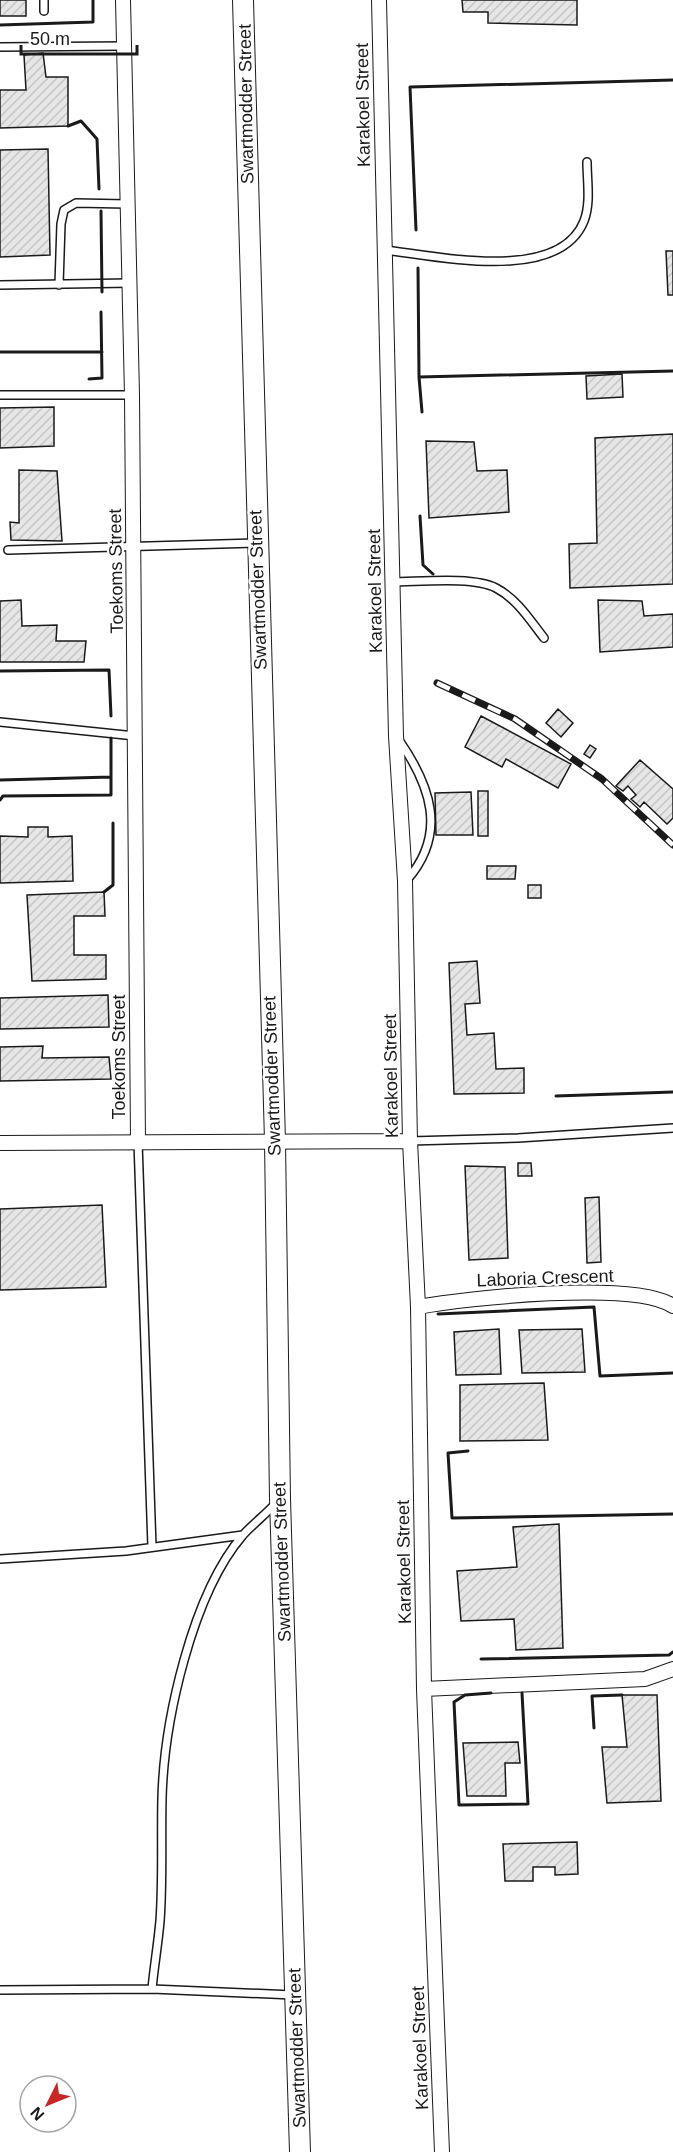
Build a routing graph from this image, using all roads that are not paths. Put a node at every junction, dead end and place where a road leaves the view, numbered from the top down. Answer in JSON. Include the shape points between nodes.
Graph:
{"nodes":[{"id":1,"x":44,"y":0,"type":"edge"},
{"id":2,"x":123,"y":0,"type":"edge"},
{"id":3,"x":243,"y":0,"type":"edge"},
{"id":4,"x":379,"y":0,"type":"edge"},
{"id":5,"x":44,"y":10,"type":"dead end"},
{"id":6,"x":125,"y":46,"type":"junction"},
{"id":7,"x":0,"y":47,"type":"edge"},
{"id":8,"x":587,"y":162,"type":"dead end"},
{"id":9,"x":127,"y":204,"type":"junction"},
{"id":10,"x":385,"y":250,"type":"junction"},
{"id":11,"x":131,"y":283,"type":"junction"},
{"id":12,"x":0,"y":285,"type":"edge"},
{"id":13,"x":59,"y":285,"type":"junction"},
{"id":14,"x":0,"y":395,"type":"edge"},
{"id":15,"x":132,"y":395,"type":"junction"},
{"id":16,"x":256,"y":543,"type":"junction"},
{"id":17,"x":133,"y":547,"type":"junction"},
{"id":18,"x":8,"y":550,"type":"dead end"},
{"id":19,"x":393,"y":582,"type":"junction"},
{"id":20,"x":544,"y":639,"type":"dead end"},
{"id":21,"x":0,"y":722,"type":"edge"},
{"id":22,"x":135,"y":736,"type":"junction"},
{"id":23,"x":396,"y":736,"type":"junction"},
{"id":24,"x":405,"y":881,"type":"junction"},
{"id":25,"x":673,"y":1128,"type":"edge"},
{"id":26,"x":275,"y":1141,"type":"junction"},
{"id":27,"x":410,"y":1141,"type":"junction"},
{"id":28,"x":138,"y":1142,"type":"junction"},
{"id":29,"x":0,"y":1143,"type":"edge"},
{"id":30,"x":673,"y":1306,"type":"edge"},
{"id":31,"x":418,"y":1307,"type":"junction"},
{"id":32,"x":280,"y":1499,"type":"junction"},
{"id":33,"x":243,"y":1535,"type":"junction"},
{"id":34,"x":152,"y":1547,"type":"junction"},
{"id":35,"x":0,"y":1559,"type":"edge"},
{"id":36,"x":673,"y":1669,"type":"edge"},
{"id":37,"x":424,"y":1689,"type":"junction"},
{"id":38,"x":152,"y":1989,"type":"junction"},
{"id":39,"x":0,"y":1990,"type":"edge"},
{"id":40,"x":296,"y":1996,"type":"junction"},
{"id":41,"x":300,"y":2152,"type":"edge"},
{"id":42,"x":442,"y":2152,"type":"edge"}],
"edges":[{"from":1,"to":5,"type":"lane"},
{"from":2,"to":6,"type":"street","name":"Toekoms Street"},
{"from":3,"to":16,"type":"main road","name":"Swartmodder Street"},
{"from":4,"to":10,"type":"street","name":"Karakoel Street"},
{"from":6,"to":7,"type":"lane"},
{"from":6,"to":9,"type":"street","name":"Toekoms Street"},
{"from":8,"to":10,"type":"lane","via":[[584,220],[570,242],[548,255],[517,261]]},
{"from":9,"to":11,"type":"street","name":"Toekoms Street"},
{"from":9,"to":13,"type":"lane","via":[[76,203],[64,210]]},
{"from":10,"to":19,"type":"street","name":"Karakoel Street"},
{"from":11,"to":13,"type":"lane"},
{"from":11,"to":15,"type":"street","name":"Toekoms Street"},
{"from":12,"to":13,"type":"lane"},
{"from":14,"to":15,"type":"lane"},
{"from":15,"to":17,"type":"street","name":"Toekoms Street"},
{"from":16,"to":17,"type":"lane"},
{"from":16,"to":26,"type":"main road","name":"Swartmodder Street"},
{"from":17,"to":18,"type":"lane"},
{"from":17,"to":22,"type":"street","name":"Toekoms Street"},
{"from":19,"to":20,"type":"lane","via":[[493,586],[514,602]]},
{"from":19,"to":23,"type":"street","name":"Karakoel Street"},
{"from":21,"to":22,"type":"lane"},
{"from":22,"to":28,"type":"street","name":"Toekoms Street"},
{"from":23,"to":24,"type":"street","name":"Karakoel Street"},
{"from":23,"to":24,"type":"lane","via":[[422,776],[430,812],[426,851]]},
{"from":24,"to":27,"type":"street","name":"Karakoel Street"},
{"from":25,"to":27,"type":"lane"},
{"from":26,"to":27,"type":"street"},
{"from":26,"to":28,"type":"street"},
{"from":26,"to":32,"type":"main road","name":"Swartmodder Street"},
{"from":27,"to":31,"type":"street","name":"Karakoel Street"},
{"from":28,"to":29,"type":"street"},
{"from":28,"to":34,"type":"lane"},
{"from":30,"to":31,"type":"street","name":"Laboria Crescent","via":[[657,1298],[612,1292],[459,1300]]},
{"from":31,"to":37,"type":"street","name":"Karakoel Street"},
{"from":32,"to":33,"type":"lane"},
{"from":32,"to":40,"type":"main road","name":"Swartmodder Street"},
{"from":33,"to":34,"type":"lane"},
{"from":33,"to":38,"type":"lane","via":[[201,1609],[178,1683],[162,1796],[160,1920]]},
{"from":34,"to":35,"type":"lane"},
{"from":36,"to":37,"type":"street","via":[[645,1679]]},
{"from":37,"to":42,"type":"street","name":"Karakoel Street"},
{"from":38,"to":39,"type":"lane"},
{"from":38,"to":40,"type":"lane"},
{"from":40,"to":41,"type":"main road","name":"Swartmodder Street"}]}
